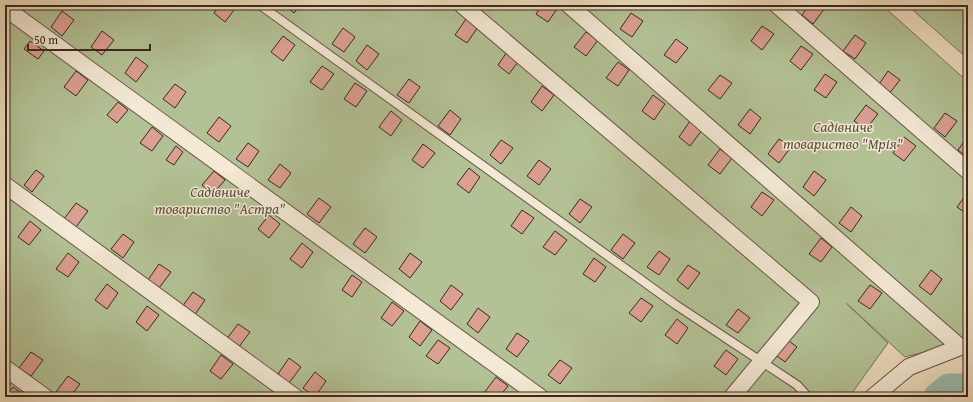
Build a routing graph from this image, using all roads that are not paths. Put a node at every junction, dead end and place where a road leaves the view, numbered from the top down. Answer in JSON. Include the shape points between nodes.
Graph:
{"nodes":[{"id":1,"x":260,"y":5,"type":"edge"},
{"id":2,"x":462,"y":5,"type":"edge"},
{"id":3,"x":569,"y":5,"type":"edge"},
{"id":4,"x":777,"y":5,"type":"edge"},
{"id":5,"x":7,"y":9,"type":"edge"},
{"id":6,"x":968,"y":171,"type":"edge"},
{"id":7,"x":5,"y":185,"type":"edge"},
{"id":8,"x":761,"y":361,"type":"junction"},
{"id":9,"x":5,"y":368,"type":"edge"},
{"id":10,"x":45,"y":397,"type":"edge"},
{"id":11,"x":295,"y":397,"type":"edge"},
{"id":12,"x":540,"y":397,"type":"edge"},
{"id":13,"x":732,"y":397,"type":"edge"},
{"id":14,"x":808,"y":397,"type":"edge"},
{"id":15,"x":873,"y":397,"type":"edge"}],
"edges":[{"from":1,"to":8,"type":"lane","via":[[676,305]]},
{"from":2,"to":8,"type":"street","via":[[810,302]]},
{"from":3,"to":15,"type":"street","via":[[960,347],[909,367]]},
{"from":4,"to":6,"type":"street"},
{"from":5,"to":12,"type":"street"},
{"from":7,"to":11,"type":"street"},
{"from":8,"to":13,"type":"street"},
{"from":8,"to":14,"type":"lane","via":[[797,385]]},
{"from":9,"to":10,"type":"street"}]}
